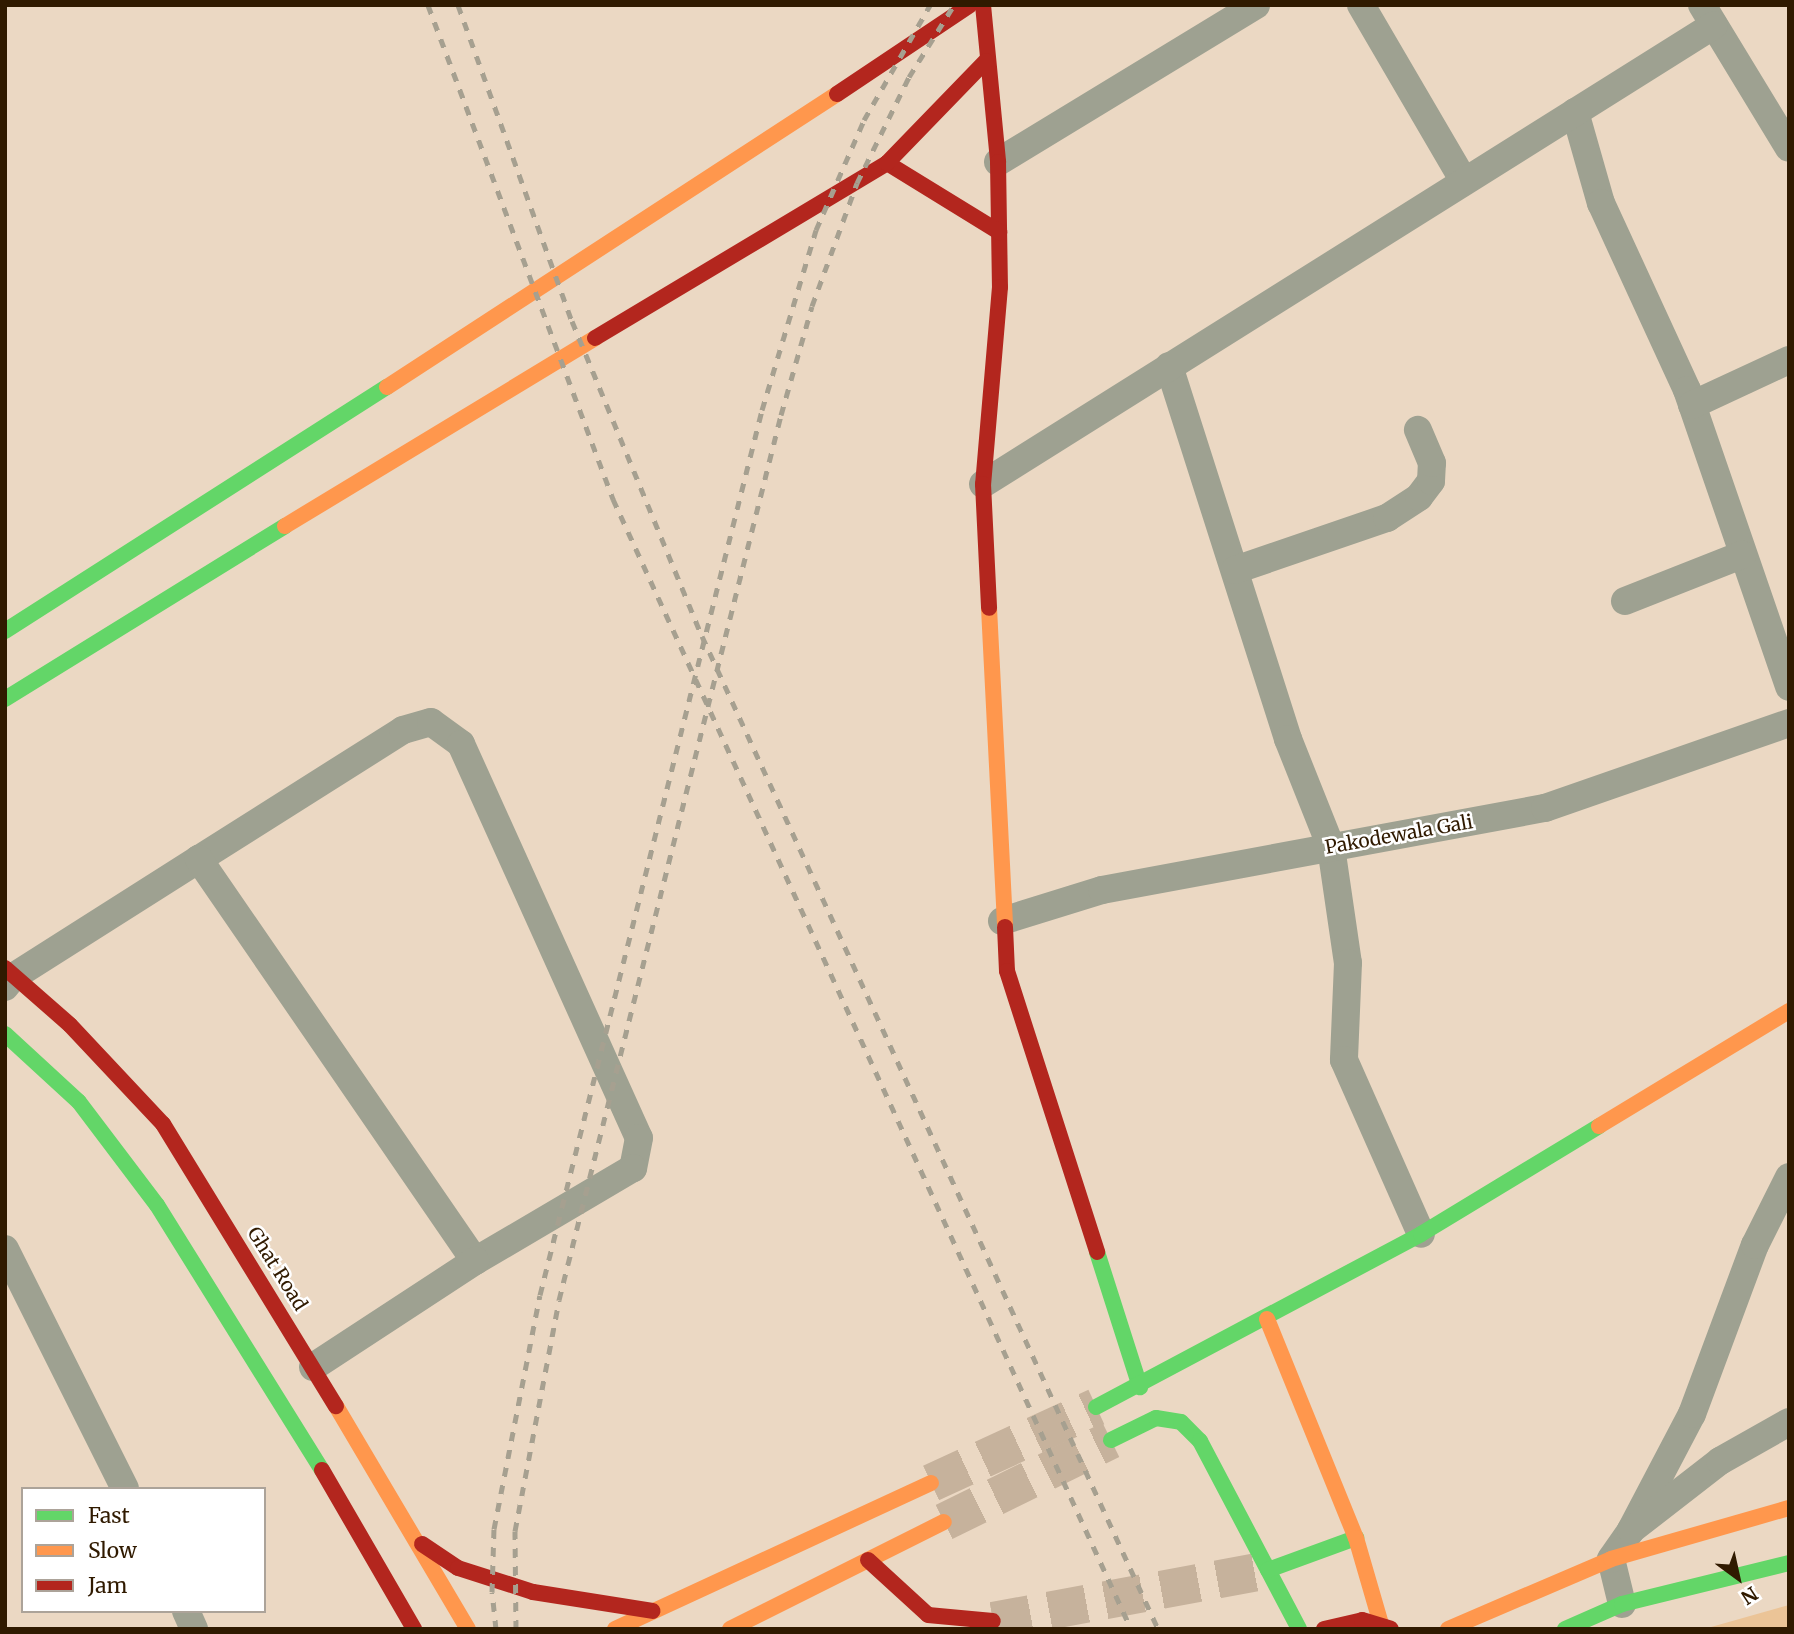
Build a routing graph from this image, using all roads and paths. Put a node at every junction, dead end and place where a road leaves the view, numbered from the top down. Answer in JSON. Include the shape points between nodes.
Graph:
{"nodes":[{"id":1,"x":970,"y":5,"type":"edge"},
{"id":2,"x":983,"y":5,"type":"edge"},
{"id":3,"x":1256,"y":5,"type":"edge"},
{"id":4,"x":1361,"y":5,"type":"edge"},
{"id":5,"x":1708,"y":15,"type":"edge"},
{"id":6,"x":986,"y":61,"type":"junction"},
{"id":7,"x":1575,"y":112,"type":"junction"},
{"id":8,"x":1789,"y":148,"type":"edge"},
{"id":9,"x":998,"y":162,"type":"junction"},
{"id":10,"x":887,"y":163,"type":"junction"},
{"id":11,"x":1464,"y":181,"type":"junction"},
{"id":12,"x":999,"y":232,"type":"junction"},
{"id":13,"x":1789,"y":360,"type":"edge"},
{"id":14,"x":1169,"y":366,"type":"junction"},
{"id":15,"x":1692,"y":405,"type":"junction"},
{"id":16,"x":1418,"y":430,"type":"dead end"},
{"id":17,"x":983,"y":484,"type":"junction"},
{"id":18,"x":1742,"y":555,"type":"junction"},
{"id":19,"x":1235,"y":570,"type":"junction"},
{"id":20,"x":1625,"y":601,"type":"dead end"},
{"id":21,"x":5,"y":631,"type":"edge"},
{"id":22,"x":1789,"y":687,"type":"edge"},
{"id":23,"x":5,"y":699,"type":"edge"},
{"id":24,"x":1789,"y":723,"type":"edge"},
{"id":25,"x":1331,"y":847,"type":"junction"},
{"id":26,"x":200,"y":859,"type":"junction"},
{"id":27,"x":1002,"y":921,"type":"junction"},
{"id":28,"x":8,"y":977,"type":"edge"},
{"id":29,"x":1789,"y":1011,"type":"edge"},
{"id":30,"x":5,"y":1034,"type":"edge"},
{"id":31,"x":1789,"y":1177,"type":"edge"},
{"id":32,"x":1421,"y":1234,"type":"junction"},
{"id":33,"x":5,"y":1249,"type":"edge"},
{"id":34,"x":475,"y":1261,"type":"junction"},
{"id":35,"x":1267,"y":1319,"type":"junction"},
{"id":36,"x":313,"y":1367,"type":"junction"},
{"id":37,"x":1140,"y":1387,"type":"junction"},
{"id":38,"x":1096,"y":1407,"type":"tunnel mouth"},
{"id":39,"x":1789,"y":1422,"type":"edge"},
{"id":40,"x":1111,"y":1440,"type":"tunnel mouth"},
{"id":41,"x":931,"y":1483,"type":"tunnel mouth"},
{"id":42,"x":124,"y":1487,"type":"edge"},
{"id":43,"x":1789,"y":1508,"type":"edge"},
{"id":44,"x":944,"y":1522,"type":"tunnel mouth"},
{"id":45,"x":1631,"y":1530,"type":"junction"},
{"id":46,"x":1356,"y":1538,"type":"junction"},
{"id":47,"x":420,"y":1543,"type":"junction"},
{"id":48,"x":1611,"y":1559,"type":"junction"},
{"id":49,"x":868,"y":1560,"type":"junction"},
{"id":50,"x":1789,"y":1563,"type":"edge"},
{"id":51,"x":1268,"y":1570,"type":"junction"},
{"id":52,"x":1622,"y":1604,"type":"junction"},
{"id":53,"x":653,"y":1611,"type":"junction"},
{"id":54,"x":187,"y":1613,"type":"edge"},
{"id":55,"x":992,"y":1621,"type":"tunnel mouth"},
{"id":56,"x":1386,"y":1626,"type":"edge"},
{"id":57,"x":194,"y":1629,"type":"edge"},
{"id":58,"x":414,"y":1629,"type":"edge"},
{"id":59,"x":468,"y":1629,"type":"edge"},
{"id":60,"x":615,"y":1629,"type":"edge"},
{"id":61,"x":730,"y":1629,"type":"edge"},
{"id":62,"x":1299,"y":1629,"type":"edge"},
{"id":63,"x":1324,"y":1629,"type":"edge"},
{"id":64,"x":1448,"y":1629,"type":"edge"},
{"id":65,"x":1565,"y":1629,"type":"edge"}],
"edges":[{"from":1,"to":21,"type":"main road","via":[[652,218]]},
{"from":2,"to":6,"type":"main road"},
{"from":3,"to":9,"type":"street"},
{"from":4,"to":11,"type":"street"},
{"from":5,"to":7,"type":"street"},
{"from":5,"to":8,"type":"street"},
{"from":6,"to":9,"type":"main road"},
{"from":6,"to":10,"type":"main road"},
{"from":7,"to":11,"type":"street"},
{"from":7,"to":15,"type":"street","via":[[1601,203]]},
{"from":9,"to":12,"type":"main road"},
{"from":10,"to":12,"type":"main road"},
{"from":10,"to":23,"type":"main road"},
{"from":11,"to":14,"type":"street"},
{"from":12,"to":17,"type":"main road","via":[[1000,287]]},
{"from":13,"to":15,"type":"street"},
{"from":14,"to":17,"type":"street"},
{"from":14,"to":19,"type":"street"},
{"from":15,"to":18,"type":"street"},
{"from":16,"to":19,"type":"street","via":[[1432,463],[1431,481],[1419,497],[1387,518]]},
{"from":17,"to":27,"type":"main road"},
{"from":18,"to":20,"type":"street"},
{"from":18,"to":22,"type":"street"},
{"from":19,"to":25,"type":"street","via":[[1288,738]]},
{"from":24,"to":25,"type":"street","name":"Pakodewala Gali","via":[[1545,808]]},
{"from":25,"to":27,"type":"street","name":"Pakodewala Gali","via":[[1102,890]]},
{"from":25,"to":32,"type":"street","via":[[1348,963],[1343,1060]]},
{"from":26,"to":28,"type":"street"},
{"from":26,"to":34,"type":"street"},
{"from":26,"to":34,"type":"street","via":[[403,730],[431,722],[461,744],[639,1138],[633,1168]]},
{"from":27,"to":37,"type":"main road","via":[[1007,971]]},
{"from":28,"to":36,"type":"main road","name":"Ghat Road","via":[[70,1025],[163,1124]]},
{"from":29,"to":32,"type":"main road"},
{"from":30,"to":58,"type":"main road","via":[[79,1102],[157,1205],[276,1390]]},
{"from":31,"to":45,"type":"street","via":[[1755,1245],[1692,1414]]},
{"from":32,"to":35,"type":"main road"},
{"from":33,"to":42,"type":"street"},
{"from":34,"to":36,"type":"street"},
{"from":35,"to":37,"type":"main road"},
{"from":35,"to":46,"type":"main road"},
{"from":36,"to":47,"type":"main road","name":"Ghat Road"},
{"from":37,"to":38,"type":"main road"},
{"from":39,"to":45,"type":"street","via":[[1720,1461]]},
{"from":40,"to":51,"type":"main road","via":[[1156,1418],[1181,1422],[1200,1441]]},
{"from":41,"to":53,"type":"main road"},
{"from":43,"to":48,"type":"main road"},
{"from":44,"to":49,"type":"main road"},
{"from":45,"to":48,"type":"street"},
{"from":46,"to":51,"type":"main road"},
{"from":46,"to":56,"type":"main road"},
{"from":47,"to":53,"type":"main road","via":[[458,1568],[533,1592]]},
{"from":47,"to":59,"type":"main road","name":"Ghat Road"},
{"from":48,"to":52,"type":"street"},
{"from":48,"to":64,"type":"main road"},
{"from":49,"to":55,"type":"main road","via":[[928,1615]]},
{"from":49,"to":61,"type":"main road"},
{"from":50,"to":52,"type":"main road"},
{"from":51,"to":62,"type":"main road"},
{"from":52,"to":65,"type":"main road"},
{"from":53,"to":60,"type":"main road"},
{"from":54,"to":57,"type":"street"},
{"from":56,"to":63,"type":"main road","via":[[1341,1622]]}]}
